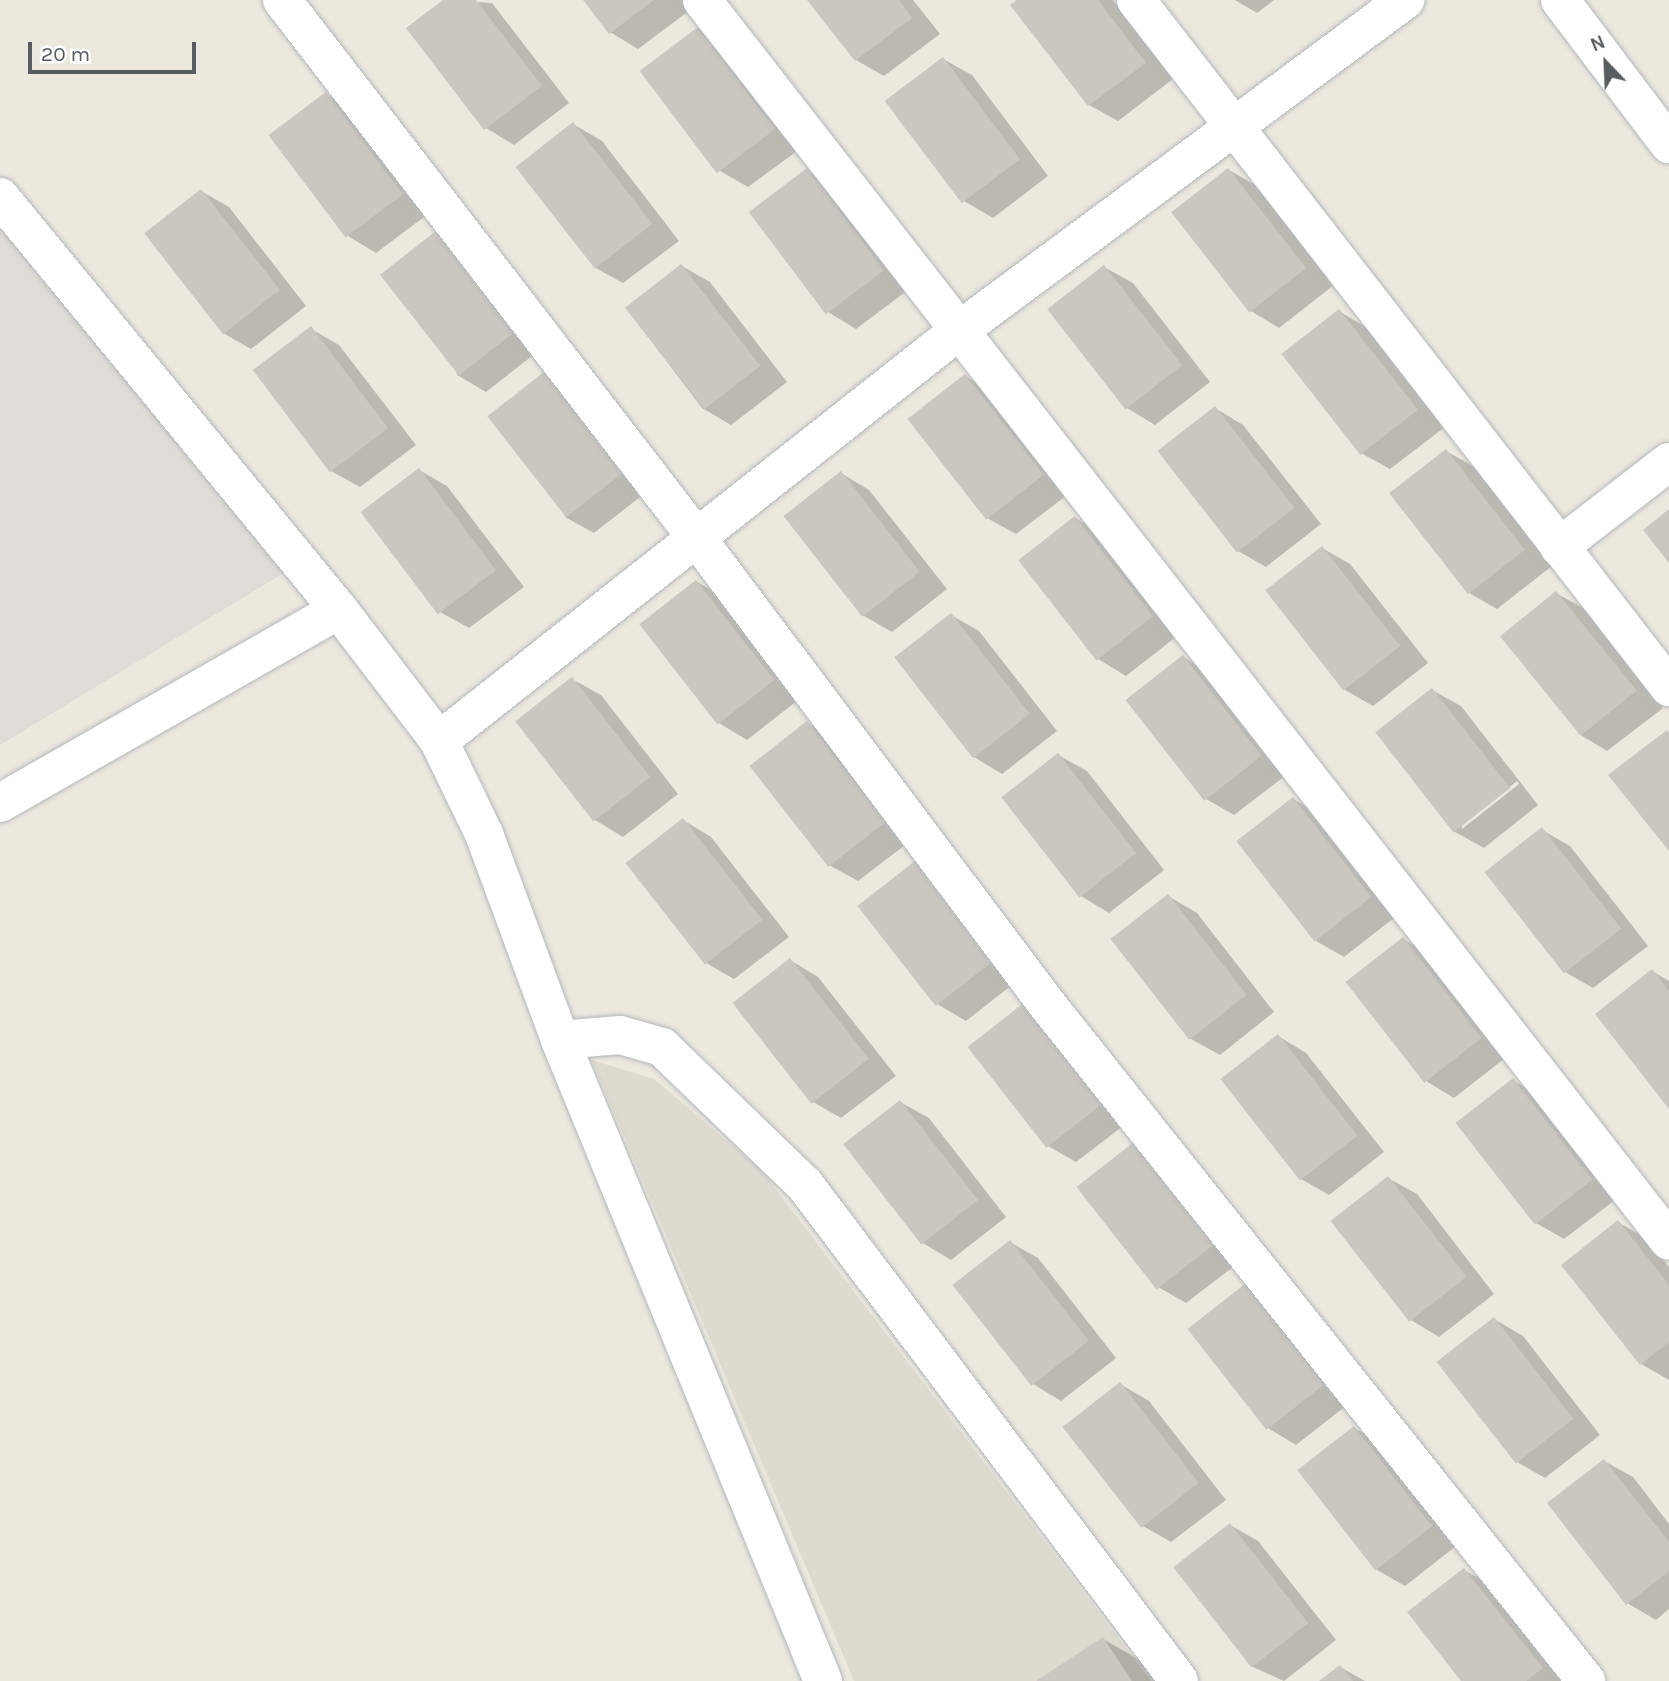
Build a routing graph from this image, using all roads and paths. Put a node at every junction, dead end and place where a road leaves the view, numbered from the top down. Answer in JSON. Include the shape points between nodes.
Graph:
{"nodes":[{"id":1,"x":282,"y":0,"type":"edge"},
{"id":2,"x":702,"y":0,"type":"edge"},
{"id":3,"x":1136,"y":0,"type":"edge"},
{"id":4,"x":1405,"y":0,"type":"edge"},
{"id":5,"x":1560,"y":0,"type":"edge"},
{"id":6,"x":1233,"y":125,"type":"junction"},
{"id":7,"x":1669,"y":144,"type":"edge"},
{"id":8,"x":0,"y":197,"type":"edge"},
{"id":9,"x":957,"y":332,"type":"junction"},
{"id":10,"x":1669,"y":462,"type":"edge"},
{"id":11,"x":696,"y":537,"type":"junction"},
{"id":12,"x":1559,"y":547,"type":"junction"},
{"id":13,"x":339,"y":610,"type":"junction"},
{"id":14,"x":1669,"y":687,"type":"edge"},
{"id":15,"x":439,"y":741,"type":"junction"},
{"id":16,"x":0,"y":803,"type":"edge"},
{"id":17,"x":561,"y":1040,"type":"junction"},
{"id":18,"x":1669,"y":1241,"type":"edge"},
{"id":19,"x":823,"y":1681,"type":"edge"},
{"id":20,"x":1179,"y":1681,"type":"edge"},
{"id":21,"x":1586,"y":1681,"type":"edge"}],
"edges":[{"from":1,"to":11,"type":"street"},
{"from":2,"to":9,"type":"street"},
{"from":3,"to":6,"type":"street"},
{"from":4,"to":6,"type":"street"},
{"from":5,"to":7,"type":"street"},
{"from":6,"to":9,"type":"street"},
{"from":6,"to":12,"type":"street"},
{"from":8,"to":13,"type":"street"},
{"from":9,"to":11,"type":"street"},
{"from":9,"to":18,"type":"street"},
{"from":10,"to":12,"type":"street"},
{"from":11,"to":15,"type":"street"},
{"from":11,"to":21,"type":"street","via":[[1046,1003]]},
{"from":12,"to":14,"type":"street"},
{"from":13,"to":15,"type":"street"},
{"from":13,"to":16,"type":"street"},
{"from":15,"to":17,"type":"street","via":[[484,834]]},
{"from":17,"to":19,"type":"street"},
{"from":17,"to":20,"type":"street","via":[[620,1035],[662,1047],[805,1185]]}]}
